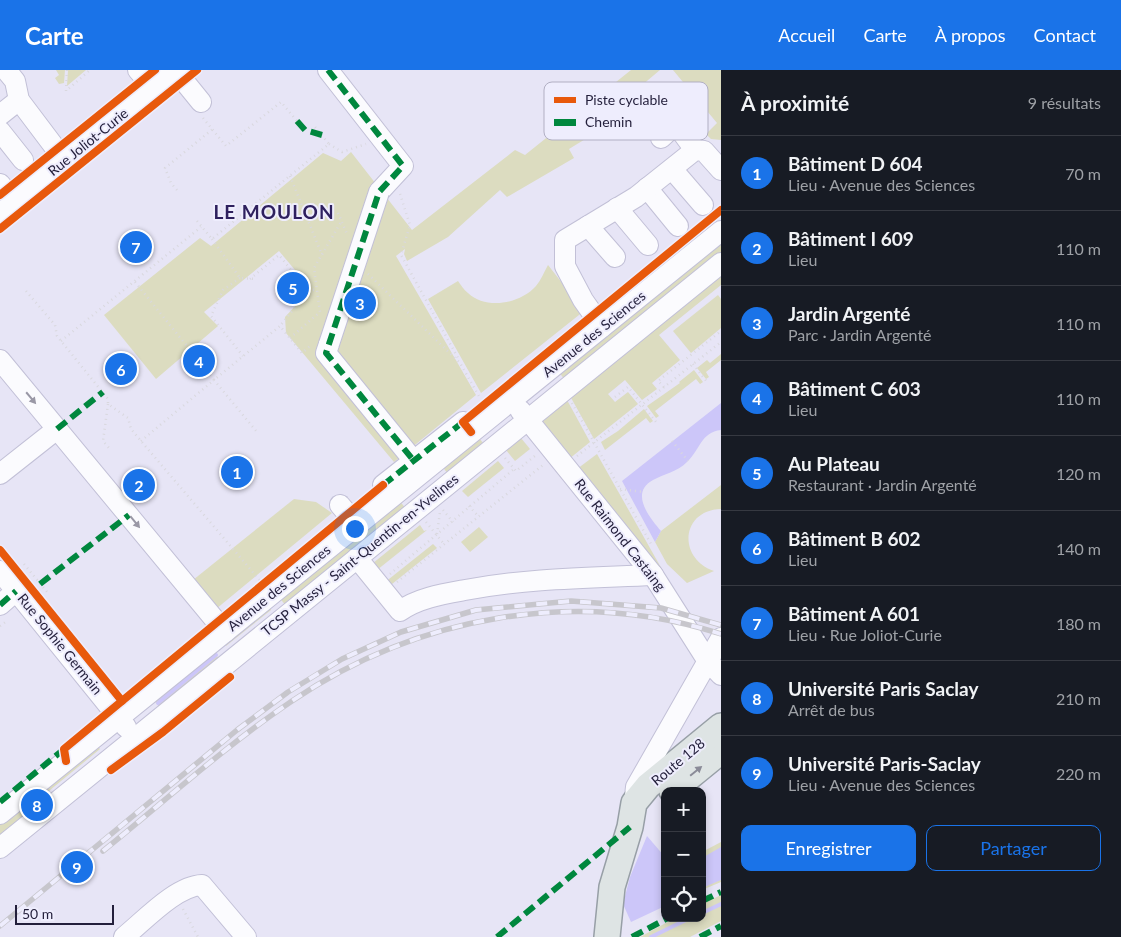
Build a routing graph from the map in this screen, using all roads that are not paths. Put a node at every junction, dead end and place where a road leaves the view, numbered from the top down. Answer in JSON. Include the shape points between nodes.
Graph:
{"nodes":[{"id":1,"x":6,"y":70,"type":"edge"},
{"id":2,"x":138,"y":70,"type":"edge"},
{"id":3,"x":176,"y":70,"type":"edge"},
{"id":4,"x":328,"y":70,"type":"edge"},
{"id":5,"x":154,"y":88,"type":"junction"},
{"id":6,"x":19,"y":100,"type":"junction"},
{"id":7,"x":201,"y":109,"type":"road end"},
{"id":8,"x":0,"y":115,"type":"edge"},
{"id":9,"x":0,"y":131,"type":"edge"},
{"id":10,"x":688,"y":140,"type":"edge"},
{"id":11,"x":696,"y":150,"type":"junction"},
{"id":12,"x":23,"y":160,"type":"dead end"},
{"id":13,"x":65,"y":160,"type":"junction"},
{"id":14,"x":672,"y":169,"type":"junction"},
{"id":15,"x":721,"y":170,"type":"edge"},
{"id":16,"x":0,"y":184,"type":"edge"},
{"id":17,"x":647,"y":188,"type":"junction"},
{"id":18,"x":703,"y":205,"type":"dead end"},
{"id":19,"x":7,"y":208,"type":"edge"},
{"id":20,"x":617,"y":208,"type":"junction"},
{"id":21,"x":588,"y":226,"type":"junction"},
{"id":22,"x":678,"y":226,"type":"dead end"},
{"id":23,"x":721,"y":231,"type":"edge"},
{"id":24,"x":648,"y":245,"type":"dead end"},
{"id":25,"x":565,"y":251,"type":"junction"},
{"id":26,"x":615,"y":257,"type":"dead end"},
{"id":27,"x":721,"y":263,"type":"edge"},
{"id":28,"x":581,"y":267,"type":"dead end"},
{"id":29,"x":602,"y":327,"type":"junction"},
{"id":30,"x":0,"y":360,"type":"edge"},
{"id":31,"x":512,"y":400,"type":"junction"},
{"id":32,"x":528,"y":420,"type":"junction"},
{"id":33,"x":463,"y":422,"type":"road end"},
{"id":34,"x":57,"y":429,"type":"junction"},
{"id":35,"x":411,"y":466,"type":"junction"},
{"id":36,"x":0,"y":474,"type":"edge"},
{"id":37,"x":383,"y":486,"type":"dead end"},
{"id":38,"x":340,"y":505,"type":"dead end"},
{"id":39,"x":357,"y":525,"type":"junction"},
{"id":40,"x":357,"y":558,"type":"junction"},
{"id":41,"x":0,"y":571,"type":"edge"},
{"id":42,"x":653,"y":575,"type":"junction"},
{"id":43,"x":16,"y":591,"type":"junction"},
{"id":44,"x":0,"y":604,"type":"edge"},
{"id":45,"x":225,"y":632,"type":"junction"},
{"id":46,"x":721,"y":638,"type":"edge"},
{"id":47,"x":707,"y":660,"type":"junction"},
{"id":48,"x":721,"y":675,"type":"edge"},
{"id":49,"x":119,"y":717,"type":"junction"},
{"id":50,"x":721,"y":726,"type":"edge"},
{"id":51,"x":135,"y":738,"type":"junction"},
{"id":52,"x":64,"y":749,"type":"dead end"},
{"id":53,"x":721,"y":751,"type":"edge"},
{"id":54,"x":677,"y":787,"type":"edge"},
{"id":55,"x":661,"y":800,"type":"edge"},
{"id":56,"x":0,"y":802,"type":"edge"},
{"id":57,"x":634,"y":803,"type":"junction"},
{"id":58,"x":0,"y":814,"type":"edge"},
{"id":59,"x":630,"y":827,"type":"junction"},
{"id":60,"x":0,"y":848,"type":"edge"},
{"id":61,"x":218,"y":903,"type":"junction"},
{"id":62,"x":124,"y":937,"type":"edge"},
{"id":63,"x":228,"y":937,"type":"edge"},
{"id":64,"x":246,"y":937,"type":"edge"},
{"id":65,"x":606,"y":937,"type":"edge"}],
"edges":[{"from":1,"to":6,"type":"street","via":[[14,81]]},
{"from":2,"to":5,"type":"street"},
{"from":3,"to":5,"type":"street","name":"Rue Joliot-Curie"},
{"from":3,"to":7,"type":"street"},
{"from":4,"to":35,"type":"street","bridge":true,"via":[[403,166],[379,192],[323,343],[326,353]]},
{"from":5,"to":13,"type":"street","name":"Rue Joliot-Curie"},
{"from":6,"to":8,"type":"street"},
{"from":6,"to":13,"type":"street"},
{"from":9,"to":12,"type":"street"},
{"from":10,"to":11,"type":"street"},
{"from":11,"to":14,"type":"street"},
{"from":11,"to":15,"type":"street","via":[[704,151]]},
{"from":13,"to":19,"type":"street","name":"Rue Joliot-Curie"},
{"from":14,"to":17,"type":"street"},
{"from":14,"to":18,"type":"street"},
{"from":16,"to":19,"type":"street"},
{"from":17,"to":20,"type":"street"},
{"from":17,"to":22,"type":"street"},
{"from":20,"to":21,"type":"street"},
{"from":20,"to":24,"type":"street"},
{"from":21,"to":25,"type":"street","via":[[565,240]]},
{"from":21,"to":26,"type":"street"},
{"from":23,"to":29,"type":"street","name":"Avenue des Sciences"},
{"from":25,"to":28,"type":"street"},
{"from":25,"to":29,"type":"street","via":[[565,266]]},
{"from":27,"to":32,"type":"street","name":"TCSP Massy - Saint-Quentin-en-Yvelines"},
{"from":29,"to":31,"type":"street","name":"Avenue des Sciences"},
{"from":30,"to":34,"type":"street","one_way":true},
{"from":31,"to":32,"type":"street","name":"Rue Raimond Castaing"},
{"from":31,"to":39,"type":"street","name":"Avenue des Sciences"},
{"from":32,"to":40,"type":"street","name":"TCSP Massy - Saint-Quentin-en-Yvelines"},
{"from":32,"to":42,"type":"street","name":"Rue Raimond Castaing"},
{"from":33,"to":35,"type":"street"},
{"from":34,"to":36,"type":"street"},
{"from":34,"to":45,"type":"street","one_way":true},
{"from":35,"to":37,"type":"street"},
{"from":38,"to":39,"type":"street"},
{"from":39,"to":45,"type":"street","name":"Avenue des Sciences"},
{"from":40,"to":42,"type":"street","via":[[400,612],[409,605],[446,594],[522,580]]},
{"from":40,"to":51,"type":"street","name":"TCSP Massy - Saint-Quentin-en-Yvelines"},
{"from":41,"to":43,"type":"street","name":"Rue Sophie Germain"},
{"from":42,"to":47,"type":"street","name":"Rue Raimond Castaing"},
{"from":43,"to":44,"type":"street"},
{"from":43,"to":49,"type":"street","name":"Rue Sophie Germain"},
{"from":45,"to":49,"type":"street","name":"Avenue des Sciences"},
{"from":46,"to":47,"type":"street"},
{"from":47,"to":48,"type":"street","name":"Rue Raimond Castaing"},
{"from":47,"to":57,"type":"street","via":[[636,787]]},
{"from":49,"to":51,"type":"street","name":"Rue Sophie Germain"},
{"from":49,"to":58,"type":"street","name":"Avenue des Sciences"},
{"from":50,"to":57,"type":"main road","name":"Route 128","via":[[648,786]]},
{"from":51,"to":60,"type":"street","name":"TCSP Massy - Saint-Quentin-en-Yvelines"},
{"from":52,"to":56,"type":"street"},
{"from":54,"to":53,"type":"main road","name":"Route 128","one_way":true},
{"from":55,"to":59,"type":"main road","name":"Route 128"},
{"from":57,"to":59,"type":"main road"},
{"from":59,"to":65,"type":"main road","via":[[612,887]]},
{"from":61,"to":62,"type":"street","via":[[202,885],[191,886],[175,895]]},
{"from":61,"to":63,"type":"street","via":[[218,913],[228,927]]},
{"from":61,"to":64,"type":"street"}]}
